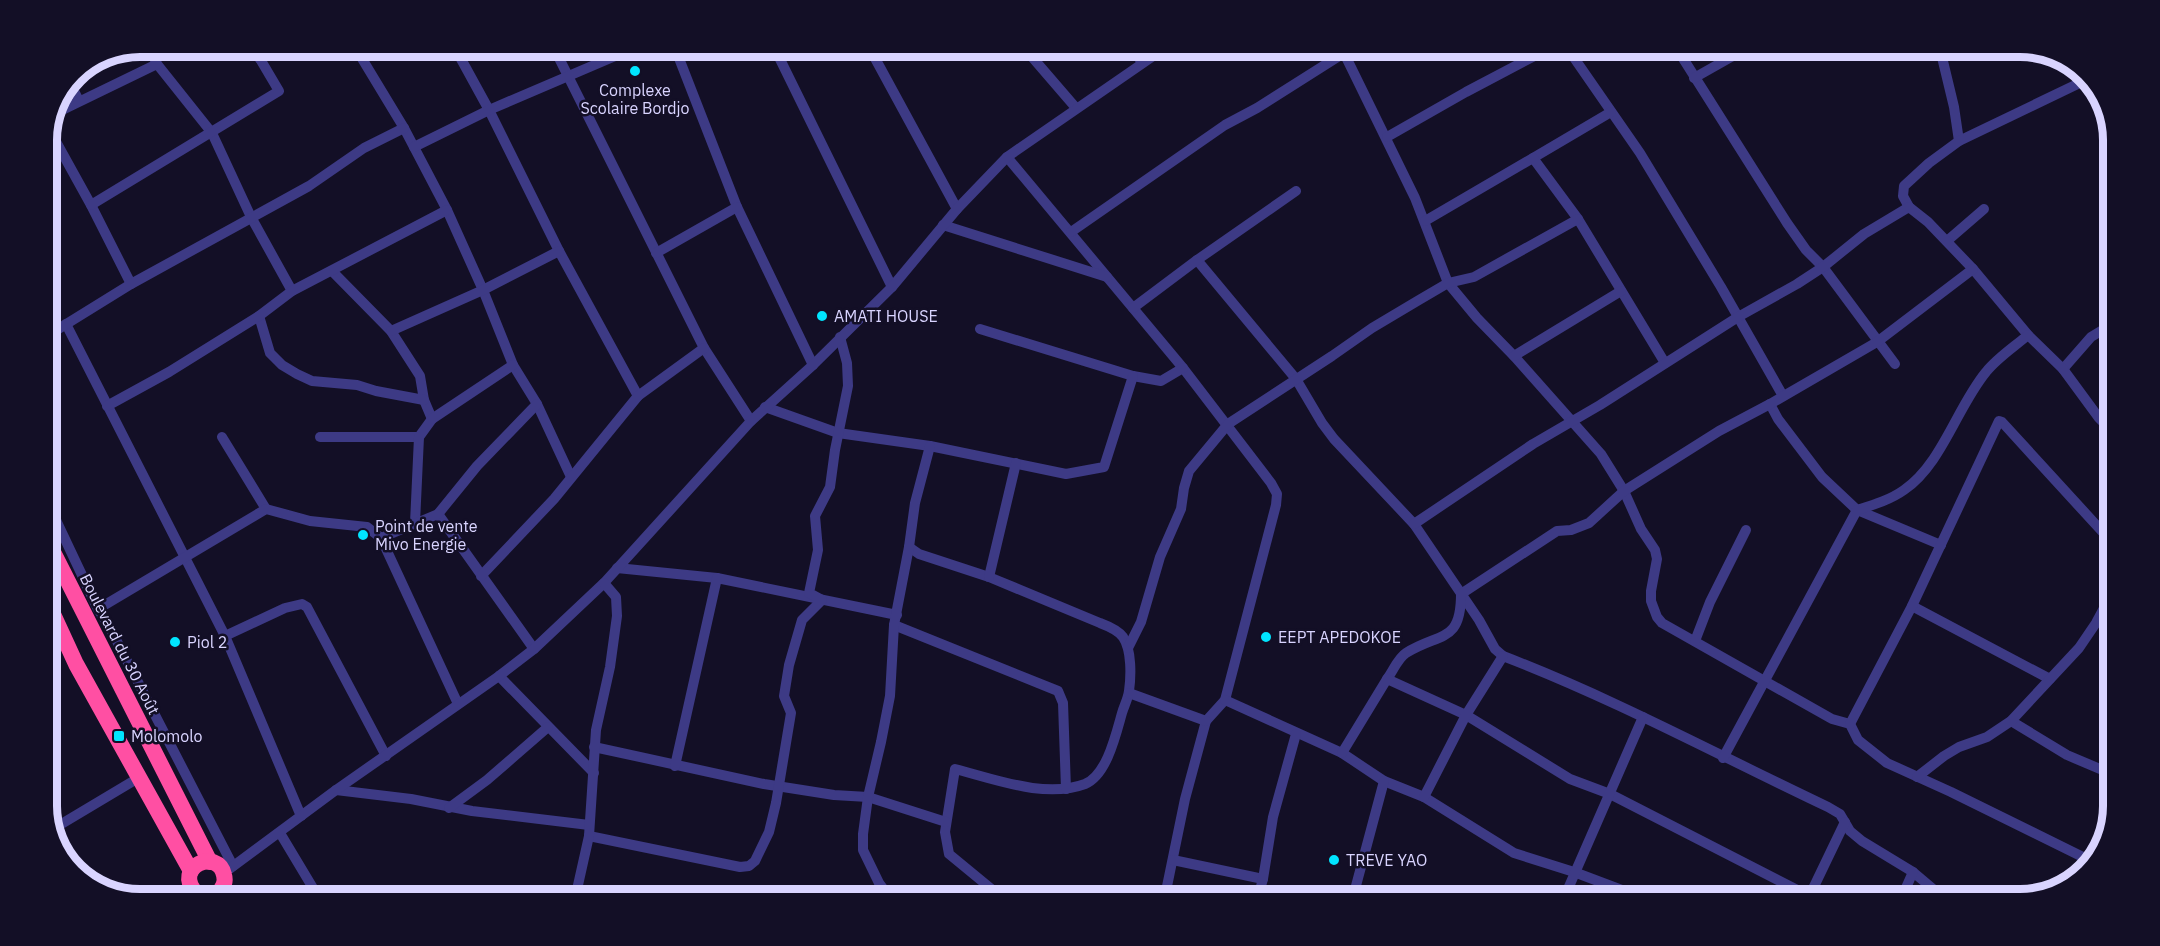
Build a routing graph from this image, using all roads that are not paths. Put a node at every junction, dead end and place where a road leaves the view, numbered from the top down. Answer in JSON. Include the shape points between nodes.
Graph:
{"nodes":[{"id":1,"x":154,"y":57,"type":"edge"},
{"id":2,"x":264,"y":57,"type":"edge"},
{"id":3,"x":361,"y":57,"type":"edge"},
{"id":4,"x":459,"y":57,"type":"edge"},
{"id":5,"x":558,"y":57,"type":"edge"},
{"id":6,"x":614,"y":57,"type":"edge"},
{"id":7,"x":679,"y":57,"type":"edge"},
{"id":8,"x":779,"y":57,"type":"edge"},
{"id":9,"x":874,"y":57,"type":"edge"},
{"id":10,"x":1032,"y":57,"type":"edge"},
{"id":11,"x":1138,"y":57,"type":"edge"},
{"id":12,"x":1151,"y":57,"type":"edge"},
{"id":13,"x":1337,"y":57,"type":"edge"},
{"id":14,"x":1347,"y":57,"type":"edge"},
{"id":15,"x":1532,"y":57,"type":"edge"},
{"id":16,"x":1573,"y":57,"type":"edge"},
{"id":17,"x":1682,"y":57,"type":"edge"},
{"id":18,"x":1731,"y":57,"type":"edge"},
{"id":19,"x":1942,"y":57,"type":"edge"},
{"id":20,"x":260,"y":59,"type":"joint"},
{"id":21,"x":1142,"y":63,"type":"junction"},
{"id":22,"x":157,"y":64,"type":"junction"},
{"id":23,"x":567,"y":78,"type":"junction"},
{"id":24,"x":1694,"y":78,"type":"junction"},
{"id":25,"x":2080,"y":83,"type":"edge"},
{"id":26,"x":74,"y":90,"type":"edge"},
{"id":27,"x":79,"y":101,"type":"junction"},
{"id":28,"x":1076,"y":108,"type":"junction"},
{"id":29,"x":64,"y":109,"type":"edge"},
{"id":30,"x":489,"y":110,"type":"junction"},
{"id":31,"x":1611,"y":112,"type":"junction"},
{"id":32,"x":404,"y":128,"type":"junction"},
{"id":33,"x":212,"y":134,"type":"junction"},
{"id":34,"x":1387,"y":137,"type":"junction"},
{"id":35,"x":1959,"y":141,"type":"junction"},
{"id":36,"x":57,"y":143,"type":"edge"},
{"id":37,"x":414,"y":147,"type":"junction"},
{"id":38,"x":1007,"y":157,"type":"junction"},
{"id":39,"x":1533,"y":158,"type":"junction"},
{"id":40,"x":1296,"y":191,"type":"dead end"},
{"id":41,"x":91,"y":205,"type":"junction"},
{"id":42,"x":737,"y":207,"type":"junction"},
{"id":43,"x":1909,"y":207,"type":"junction"},
{"id":44,"x":957,"y":209,"type":"junction"},
{"id":45,"x":1984,"y":209,"type":"dead end"},
{"id":46,"x":447,"y":210,"type":"junction"},
{"id":47,"x":251,"y":217,"type":"junction"},
{"id":48,"x":1578,"y":219,"type":"junction"},
{"id":49,"x":1425,"y":221,"type":"junction"},
{"id":50,"x":943,"y":225,"type":"junction"},
{"id":51,"x":1071,"y":232,"type":"junction"},
{"id":52,"x":1947,"y":241,"type":"junction"},
{"id":53,"x":559,"y":251,"type":"junction"},
{"id":54,"x":656,"y":253,"type":"junction"},
{"id":55,"x":1197,"y":260,"type":"junction"},
{"id":56,"x":1823,"y":267,"type":"junction"},
{"id":57,"x":1973,"y":268,"type":"junction"},
{"id":58,"x":332,"y":271,"type":"junction"},
{"id":59,"x":1107,"y":278,"type":"junction"},
{"id":60,"x":1449,"y":283,"type":"junction"},
{"id":61,"x":131,"y":284,"type":"junction"},
{"id":62,"x":892,"y":287,"type":"junction"},
{"id":63,"x":483,"y":290,"type":"junction"},
{"id":64,"x":292,"y":291,"type":"junction"},
{"id":65,"x":1621,"y":291,"type":"junction"},
{"id":66,"x":1133,"y":308,"type":"junction"},
{"id":67,"x":259,"y":316,"type":"junction"},
{"id":68,"x":1737,"y":317,"type":"junction"},
{"id":69,"x":66,"y":324,"type":"junction"},
{"id":70,"x":980,"y":329,"type":"dead end"},
{"id":71,"x":57,"y":330,"type":"edge"},
{"id":72,"x":2103,"y":330,"type":"edge"},
{"id":73,"x":391,"y":331,"type":"junction"},
{"id":74,"x":2028,"y":335,"type":"junction"},
{"id":75,"x":840,"y":337,"type":"junction"},
{"id":76,"x":1877,"y":342,"type":"junction"},
{"id":77,"x":704,"y":348,"type":"junction"},
{"id":78,"x":1514,"y":356,"type":"junction"},
{"id":79,"x":1665,"y":363,"type":"junction"},
{"id":80,"x":1895,"y":364,"type":"dead end"},
{"id":81,"x":513,"y":365,"type":"junction"},
{"id":82,"x":813,"y":365,"type":"junction"},
{"id":83,"x":1183,"y":368,"type":"junction"},
{"id":84,"x":2062,"y":369,"type":"junction"},
{"id":85,"x":1133,"y":376,"type":"junction"},
{"id":86,"x":1296,"y":379,"type":"junction"},
{"id":87,"x":639,"y":396,"type":"junction"},
{"id":88,"x":1782,"y":396,"type":"junction"},
{"id":89,"x":424,"y":400,"type":"junction"},
{"id":90,"x":537,"y":404,"type":"junction"},
{"id":91,"x":1770,"y":404,"type":"junction"},
{"id":92,"x":107,"y":406,"type":"junction"},
{"id":93,"x":765,"y":407,"type":"junction"},
{"id":94,"x":432,"y":418,"type":"junction"},
{"id":95,"x":751,"y":421,"type":"junction"},
{"id":96,"x":1573,"y":422,"type":"junction"},
{"id":97,"x":2103,"y":422,"type":"edge"},
{"id":98,"x":1228,"y":424,"type":"junction"},
{"id":99,"x":838,"y":433,"type":"junction"},
{"id":100,"x":222,"y":437,"type":"dead end"},
{"id":101,"x":320,"y":437,"type":"dead end"},
{"id":102,"x":419,"y":437,"type":"junction"},
{"id":103,"x":930,"y":446,"type":"junction"},
{"id":104,"x":1016,"y":463,"type":"junction"},
{"id":105,"x":571,"y":477,"type":"junction"},
{"id":106,"x":1624,"y":491,"type":"junction"},
{"id":107,"x":266,"y":509,"type":"junction"},
{"id":108,"x":1857,"y":510,"type":"junction"},
{"id":109,"x":438,"y":514,"type":"junction"},
{"id":110,"x":57,"y":522,"type":"edge"},
{"id":111,"x":416,"y":524,"type":"junction"},
{"id":112,"x":1414,"y":524,"type":"junction"},
{"id":113,"x":1746,"y":530,"type":"dead end"},
{"id":114,"x":2103,"y":532,"type":"edge"},
{"id":115,"x":381,"y":538,"type":"junction"},
{"id":116,"x":1941,"y":545,"type":"junction"},
{"id":117,"x":909,"y":547,"type":"junction"},
{"id":118,"x":183,"y":556,"type":"junction"},
{"id":119,"x":57,"y":560,"type":"edge"},
{"id":120,"x":617,"y":568,"type":"junction"},
{"id":121,"x":481,"y":576,"type":"junction"},
{"id":122,"x":717,"y":578,"type":"junction"},
{"id":123,"x":989,"y":578,"type":"junction"},
{"id":124,"x":604,"y":583,"type":"junction"},
{"id":125,"x":1461,"y":594,"type":"junction"},
{"id":126,"x":822,"y":600,"type":"junction"},
{"id":127,"x":1912,"y":606,"type":"junction"},
{"id":128,"x":98,"y":609,"type":"junction"},
{"id":129,"x":2103,"y":610,"type":"edge"},
{"id":130,"x":895,"y":620,"type":"junction"},
{"id":131,"x":57,"y":622,"type":"edge"},
{"id":132,"x":225,"y":636,"type":"junction"},
{"id":133,"x":1695,"y":641,"type":"junction"},
{"id":134,"x":1128,"y":648,"type":"junction"},
{"id":135,"x":534,"y":649,"type":"junction"},
{"id":136,"x":1503,"y":656,"type":"junction"},
{"id":137,"x":499,"y":676,"type":"junction"},
{"id":138,"x":2050,"y":679,"type":"junction"},
{"id":139,"x":1387,"y":680,"type":"junction"},
{"id":140,"x":1765,"y":681,"type":"junction"},
{"id":141,"x":1129,"y":693,"type":"junction"},
{"id":142,"x":1225,"y":700,"type":"junction"},
{"id":143,"x":459,"y":704,"type":"junction"},
{"id":144,"x":1466,"y":715,"type":"junction"},
{"id":145,"x":1643,"y":717,"type":"junction"},
{"id":146,"x":2011,"y":720,"type":"junction"},
{"id":147,"x":1206,"y":722,"type":"junction"},
{"id":148,"x":1850,"y":724,"type":"junction"},
{"id":149,"x":548,"y":727,"type":"junction"},
{"id":150,"x":1296,"y":734,"type":"junction"},
{"id":151,"x":594,"y":747,"type":"junction"},
{"id":152,"x":1342,"y":753,"type":"junction"},
{"id":153,"x":386,"y":756,"type":"junction"},
{"id":154,"x":1724,"y":758,"type":"junction"},
{"id":155,"x":675,"y":765,"type":"junction"},
{"id":156,"x":1933,"y":765,"type":"junction"},
{"id":157,"x":2103,"y":770,"type":"edge"},
{"id":158,"x":594,"y":773,"type":"junction"},
{"id":159,"x":140,"y":777,"type":"junction"},
{"id":160,"x":1917,"y":777,"type":"junction"},
{"id":161,"x":1383,"y":781,"type":"junction"},
{"id":162,"x":778,"y":787,"type":"junction"},
{"id":163,"x":1066,"y":789,"type":"junction"},
{"id":164,"x":336,"y":790,"type":"junction"},
{"id":165,"x":1951,"y":792,"type":"junction"},
{"id":166,"x":1610,"y":794,"type":"junction"},
{"id":167,"x":868,"y":797,"type":"junction"},
{"id":168,"x":1424,"y":797,"type":"junction"},
{"id":169,"x":449,"y":808,"type":"junction"},
{"id":170,"x":301,"y":816,"type":"junction"},
{"id":171,"x":946,"y":822,"type":"junction"},
{"id":172,"x":1845,"y":822,"type":"junction"},
{"id":173,"x":60,"y":825,"type":"edge"},
{"id":174,"x":589,"y":830,"type":"junction"},
{"id":175,"x":280,"y":833,"type":"junction"},
{"id":176,"x":2084,"y":858,"type":"edge"},
{"id":177,"x":1173,"y":860,"type":"junction"},
{"id":178,"x":210,"y":862,"type":"junction"},
{"id":179,"x":191,"y":871,"type":"junction"},
{"id":180,"x":1574,"y":872,"type":"junction"},
{"id":181,"x":1913,"y":872,"type":"junction"},
{"id":182,"x":1263,"y":879,"type":"junction"},
{"id":183,"x":226,"y":882,"type":"edge"},
{"id":184,"x":193,"y":889,"type":"edge"},
{"id":185,"x":314,"y":889,"type":"edge"},
{"id":186,"x":577,"y":889,"type":"edge"},
{"id":187,"x":883,"y":889,"type":"edge"},
{"id":188,"x":992,"y":889,"type":"edge"},
{"id":189,"x":1167,"y":889,"type":"edge"},
{"id":190,"x":1260,"y":889,"type":"edge"},
{"id":191,"x":1355,"y":889,"type":"edge"},
{"id":192,"x":1567,"y":889,"type":"edge"},
{"id":193,"x":1619,"y":889,"type":"edge"},
{"id":194,"x":1793,"y":889,"type":"edge"},
{"id":195,"x":1812,"y":889,"type":"edge"},
{"id":196,"x":1905,"y":889,"type":"edge"},
{"id":197,"x":1934,"y":889,"type":"edge"}],
"edges":[{"from":1,"to":22,"type":"street"},
{"from":2,"to":20,"type":"street"},
{"from":3,"to":32,"type":"street"},
{"from":4,"to":30,"type":"street"},
{"from":5,"to":23,"type":"street"},
{"from":6,"to":23,"type":"street"},
{"from":7,"to":42,"type":"street"},
{"from":8,"to":62,"type":"street"},
{"from":9,"to":44,"type":"street"},
{"from":10,"to":28,"type":"street"},
{"from":11,"to":21,"type":"street"},
{"from":12,"to":21,"type":"street"},
{"from":13,"to":51,"type":"street","via":[[1225,125]]},
{"from":14,"to":34,"type":"street"},
{"from":15,"to":34,"type":"street"},
{"from":16,"to":31,"type":"street"},
{"from":17,"to":24,"type":"street"},
{"from":18,"to":24,"type":"street"},
{"from":19,"to":35,"type":"street"},
{"from":20,"to":33,"type":"street","via":[[279,92]]},
{"from":21,"to":28,"type":"street"},
{"from":22,"to":27,"type":"street"},
{"from":22,"to":33,"type":"street"},
{"from":23,"to":30,"type":"street"},
{"from":23,"to":54,"type":"street"},
{"from":24,"to":56,"type":"street","via":[[1787,223]]},
{"from":25,"to":35,"type":"street"},
{"from":26,"to":27,"type":"street"},
{"from":27,"to":29,"type":"street"},
{"from":28,"to":38,"type":"street"},
{"from":30,"to":37,"type":"street"},
{"from":30,"to":53,"type":"street"},
{"from":31,"to":39,"type":"street"},
{"from":31,"to":68,"type":"street","via":[[1640,153]]},
{"from":32,"to":37,"type":"street"},
{"from":32,"to":47,"type":"street"},
{"from":33,"to":41,"type":"street"},
{"from":33,"to":47,"type":"street"},
{"from":34,"to":49,"type":"street"},
{"from":35,"to":43,"type":"street","via":[[1904,186],[1903,196]]},
{"from":36,"to":41,"type":"street"},
{"from":37,"to":46,"type":"street"},
{"from":38,"to":44,"type":"street"},
{"from":38,"to":51,"type":"street"},
{"from":39,"to":48,"type":"street"},
{"from":39,"to":49,"type":"street"},
{"from":40,"to":55,"type":"street"},
{"from":41,"to":61,"type":"street"},
{"from":42,"to":54,"type":"street"},
{"from":42,"to":82,"type":"street"},
{"from":43,"to":52,"type":"street"},
{"from":43,"to":56,"type":"street","via":[[1864,234]]},
{"from":44,"to":50,"type":"street"},
{"from":45,"to":52,"type":"street"},
{"from":46,"to":58,"type":"street"},
{"from":46,"to":63,"type":"street"},
{"from":47,"to":61,"type":"street"},
{"from":47,"to":64,"type":"street"},
{"from":48,"to":60,"type":"street","via":[[1474,277]]},
{"from":48,"to":65,"type":"street"},
{"from":49,"to":60,"type":"street"},
{"from":50,"to":59,"type":"street"},
{"from":50,"to":62,"type":"street"},
{"from":51,"to":59,"type":"street"},
{"from":52,"to":57,"type":"street"},
{"from":53,"to":63,"type":"street"},
{"from":53,"to":87,"type":"street"},
{"from":54,"to":77,"type":"street"},
{"from":55,"to":66,"type":"street"},
{"from":55,"to":86,"type":"street"},
{"from":56,"to":68,"type":"street"},
{"from":56,"to":76,"type":"street"},
{"from":57,"to":74,"type":"street"},
{"from":57,"to":76,"type":"street"},
{"from":58,"to":64,"type":"street"},
{"from":58,"to":73,"type":"street"},
{"from":59,"to":66,"type":"street"},
{"from":60,"to":78,"type":"street"},
{"from":60,"to":86,"type":"street"},
{"from":61,"to":69,"type":"street"},
{"from":62,"to":75,"type":"street"},
{"from":63,"to":73,"type":"street"},
{"from":63,"to":81,"type":"street"},
{"from":64,"to":67,"type":"street"},
{"from":65,"to":78,"type":"street"},
{"from":65,"to":79,"type":"street"},
{"from":66,"to":83,"type":"street"},
{"from":67,"to":89,"type":"street","via":[[270,353],[297,374],[312,381],[357,385]]},
{"from":67,"to":92,"type":"street"},
{"from":68,"to":79,"type":"street"},
{"from":68,"to":88,"type":"street"},
{"from":69,"to":71,"type":"street"},
{"from":69,"to":92,"type":"street"},
{"from":70,"to":85,"type":"street"},
{"from":72,"to":84,"type":"street"},
{"from":73,"to":89,"type":"street","via":[[420,376]]},
{"from":74,"to":84,"type":"street"},
{"from":74,"to":108,"type":"street","via":[[1986,371],[1916,480],[1888,499]]},
{"from":75,"to":82,"type":"street"},
{"from":75,"to":99,"type":"street","via":[[848,363],[848,386]]},
{"from":76,"to":80,"type":"street"},
{"from":76,"to":88,"type":"street"},
{"from":77,"to":87,"type":"street"},
{"from":77,"to":95,"type":"street"},
{"from":78,"to":96,"type":"street"},
{"from":79,"to":96,"type":"street"},
{"from":81,"to":90,"type":"street"},
{"from":81,"to":94,"type":"street"},
{"from":82,"to":93,"type":"street"},
{"from":83,"to":85,"type":"street","via":[[1161,381]]},
{"from":83,"to":98,"type":"street"},
{"from":84,"to":97,"type":"street"},
{"from":85,"to":104,"type":"street","via":[[1104,467],[1066,474]]},
{"from":86,"to":98,"type":"street"},
{"from":86,"to":112,"type":"street","via":[[1334,440]]},
{"from":87,"to":105,"type":"street"},
{"from":88,"to":91,"type":"street"},
{"from":89,"to":94,"type":"street"},
{"from":90,"to":105,"type":"street"},
{"from":90,"to":109,"type":"street","via":[[477,466]]},
{"from":91,"to":106,"type":"street"},
{"from":91,"to":108,"type":"street","via":[[1822,477]]},
{"from":92,"to":118,"type":"street"},
{"from":93,"to":95,"type":"street"},
{"from":93,"to":99,"type":"street"},
{"from":94,"to":102,"type":"street"},
{"from":95,"to":120,"type":"street"},
{"from":96,"to":106,"type":"street","via":[[1601,454]]},
{"from":96,"to":112,"type":"street","via":[[1533,444]]},
{"from":98,"to":134,"type":"street","via":[[1189,471],[1181,509]]},
{"from":98,"to":142,"type":"street","via":[[1277,494]]},
{"from":99,"to":103,"type":"street"},
{"from":99,"to":126,"type":"street","via":[[830,487],[815,516],[818,550],[809,593]]},
{"from":100,"to":107,"type":"street"},
{"from":101,"to":102,"type":"street"},
{"from":102,"to":111,"type":"street"},
{"from":103,"to":104,"type":"street"},
{"from":103,"to":117,"type":"street","via":[[915,503]]},
{"from":104,"to":123,"type":"street"},
{"from":105,"to":121,"type":"street"},
{"from":106,"to":125,"type":"street","via":[[1589,523],[1557,531]]},
{"from":106,"to":133,"type":"street","via":[[1655,550],[1651,601],[1657,617]]},
{"from":107,"to":115,"type":"street","via":[[310,521],[367,527]]},
{"from":107,"to":118,"type":"street"},
{"from":108,"to":116,"type":"street"},
{"from":108,"to":140,"type":"street"},
{"from":109,"to":111,"type":"street"},
{"from":109,"to":121,"type":"street"},
{"from":110,"to":128,"type":"street"},
{"from":111,"to":115,"type":"street"},
{"from":112,"to":125,"type":"street"},
{"from":113,"to":133,"type":"street","via":[[1714,592]]},
{"from":114,"to":116,"type":"street","via":[[1999,421]]},
{"from":115,"to":143,"type":"street"},
{"from":116,"to":127,"type":"street"},
{"from":117,"to":123,"type":"street"},
{"from":117,"to":130,"type":"street"},
{"from":118,"to":128,"type":"street"},
{"from":118,"to":132,"type":"street"},
{"from":119,"to":178,"type":"highway","name":"Boulevard du 30 Août"},
{"from":120,"to":122,"type":"street"},
{"from":120,"to":124,"type":"street"},
{"from":121,"to":135,"type":"street"},
{"from":122,"to":126,"type":"street"},
{"from":122,"to":155,"type":"street"},
{"from":123,"to":134,"type":"street","via":[[1114,629]]},
{"from":124,"to":135,"type":"street"},
{"from":124,"to":151,"type":"street","via":[[616,597],[617,616]]},
{"from":125,"to":136,"type":"street"},
{"from":125,"to":139,"type":"street","via":[[1461,612],[1453,629],[1405,654]]},
{"from":126,"to":130,"type":"street"},
{"from":126,"to":162,"type":"street","via":[[802,620],[789,665],[784,697],[791,713]]},
{"from":127,"to":138,"type":"street"},
{"from":127,"to":148,"type":"street"},
{"from":128,"to":183,"type":"street","via":[[205,813]]},
{"from":129,"to":138,"type":"street","via":[[2079,648]]},
{"from":130,"to":163,"type":"street","via":[[1058,691],[1063,703]]},
{"from":130,"to":167,"type":"street","via":[[892,683]]},
{"from":131,"to":159,"type":"highway"},
{"from":132,"to":153,"type":"street","via":[[285,608],[302,604],[308,607]]},
{"from":132,"to":170,"type":"street"},
{"from":133,"to":140,"type":"street"},
{"from":134,"to":141,"type":"street"},
{"from":135,"to":137,"type":"street"},
{"from":136,"to":144,"type":"street"},
{"from":136,"to":145,"type":"street"},
{"from":137,"to":143,"type":"street"},
{"from":137,"to":149,"type":"street"},
{"from":138,"to":146,"type":"street"},
{"from":139,"to":144,"type":"street"},
{"from":139,"to":152,"type":"street"},
{"from":140,"to":148,"type":"street","via":[[1832,719]]},
{"from":140,"to":154,"type":"street"},
{"from":141,"to":147,"type":"street"},
{"from":141,"to":163,"type":"street","via":[[1099,772],[1088,783]]},
{"from":142,"to":147,"type":"street"},
{"from":142,"to":150,"type":"street"},
{"from":143,"to":153,"type":"street"},
{"from":144,"to":166,"type":"street","via":[[1570,779]]},
{"from":144,"to":168,"type":"street"},
{"from":145,"to":154,"type":"street"},
{"from":145,"to":166,"type":"street"},
{"from":146,"to":156,"type":"street"},
{"from":146,"to":157,"type":"street","via":[[2067,755]]},
{"from":147,"to":177,"type":"street"},
{"from":148,"to":160,"type":"street","via":[[1858,740],[1872,752]]},
{"from":149,"to":158,"type":"street"},
{"from":149,"to":169,"type":"street"},
{"from":150,"to":152,"type":"street"},
{"from":150,"to":182,"type":"street","via":[[1273,817]]},
{"from":151,"to":155,"type":"street"},
{"from":151,"to":158,"type":"street"},
{"from":152,"to":161,"type":"street"},
{"from":153,"to":164,"type":"street"},
{"from":154,"to":172,"type":"street","via":[[1828,807]]},
{"from":155,"to":162,"type":"street"},
{"from":156,"to":160,"type":"street"},
{"from":156,"to":165,"type":"street"},
{"from":158,"to":174,"type":"street"},
{"from":159,"to":173,"type":"street"},
{"from":159,"to":179,"type":"highway"},
{"from":160,"to":165,"type":"street"},
{"from":161,"to":168,"type":"street"},
{"from":161,"to":191,"type":"street"},
{"from":162,"to":167,"type":"street"},
{"from":162,"to":174,"type":"street","via":[[763,847],[746,867],[684,856]]},
{"from":163,"to":171,"type":"street","via":[[1048,790],[955,769]]},
{"from":164,"to":169,"type":"street"},
{"from":164,"to":170,"type":"street"},
{"from":165,"to":176,"type":"street"},
{"from":166,"to":180,"type":"street"},
{"from":166,"to":194,"type":"street"},
{"from":167,"to":171,"type":"street"},
{"from":167,"to":187,"type":"street","via":[[863,850]]},
{"from":168,"to":180,"type":"street","via":[[1514,853]]},
{"from":169,"to":174,"type":"street"},
{"from":170,"to":175,"type":"street"},
{"from":171,"to":188,"type":"street","via":[[949,854]]},
{"from":172,"to":181,"type":"street","via":[[1862,841]]},
{"from":172,"to":195,"type":"street"},
{"from":174,"to":186,"type":"street"},
{"from":175,"to":183,"type":"street"},
{"from":175,"to":185,"type":"street"},
{"from":177,"to":182,"type":"street"},
{"from":177,"to":189,"type":"street"},
{"from":178,"to":179,"type":"highway","via":[[198,863]]},
{"from":178,"to":183,"type":"highway","via":[[221,868]]},
{"from":179,"to":184,"type":"highway","via":[[189,882]]},
{"from":180,"to":192,"type":"street"},
{"from":180,"to":193,"type":"street"},
{"from":181,"to":196,"type":"street"},
{"from":181,"to":197,"type":"street"},
{"from":182,"to":190,"type":"street"}]}
